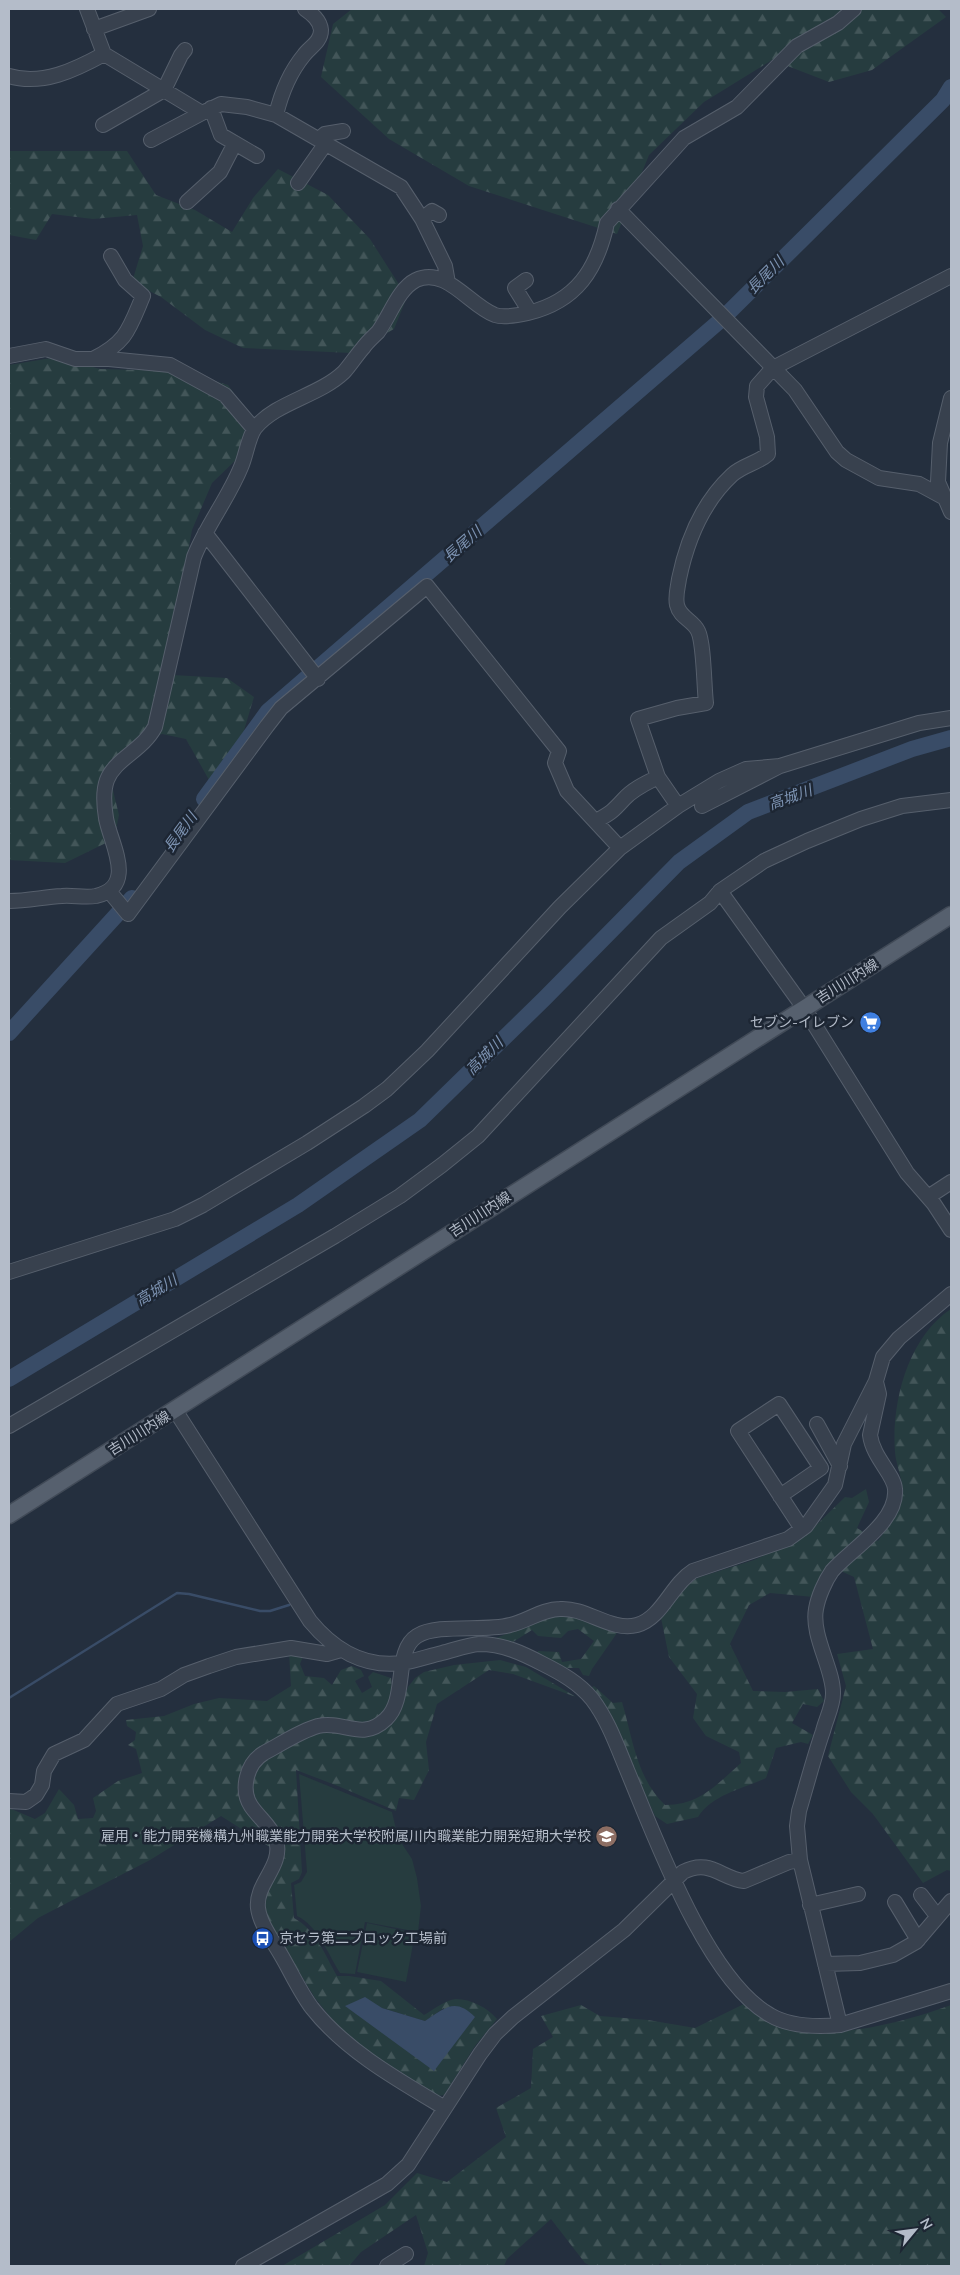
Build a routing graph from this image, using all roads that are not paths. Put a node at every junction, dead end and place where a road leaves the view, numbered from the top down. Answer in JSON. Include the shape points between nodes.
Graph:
{"nodes":[{"id":1,"x":87,"y":9,"type":"edge"},
{"id":2,"x":149,"y":9,"type":"edge"},
{"id":3,"x":305,"y":9,"type":"edge"},
{"id":4,"x":854,"y":9,"type":"edge"},
{"id":5,"x":94,"y":29,"type":"junction"},
{"id":6,"x":185,"y":50,"type":"dead end"},
{"id":7,"x":104,"y":54,"type":"junction"},
{"id":8,"x":9,"y":76,"type":"edge"},
{"id":9,"x":164,"y":90,"type":"junction"},
{"id":10,"x":207,"y":110,"type":"junction"},
{"id":11,"x":276,"y":115,"type":"junction"},
{"id":12,"x":104,"y":125,"type":"dead end"},
{"id":13,"x":342,"y":131,"type":"dead end"},
{"id":14,"x":151,"y":140,"type":"dead end"},
{"id":15,"x":322,"y":141,"type":"junction"},
{"id":16,"x":235,"y":143,"type":"junction"},
{"id":17,"x":257,"y":156,"type":"dead end"},
{"id":18,"x":298,"y":183,"type":"dead end"},
{"id":19,"x":187,"y":202,"type":"dead end"},
{"id":20,"x":618,"y":209,"type":"junction"},
{"id":21,"x":111,"y":256,"type":"dead end"},
{"id":22,"x":951,"y":276,"type":"edge"},
{"id":23,"x":526,"y":280,"type":"dead end"},
{"id":24,"x":448,"y":283,"type":"junction"},
{"id":25,"x":530,"y":312,"type":"junction"},
{"id":26,"x":9,"y":356,"type":"edge"},
{"id":27,"x":93,"y":359,"type":"junction"},
{"id":28,"x":773,"y":368,"type":"junction"},
{"id":29,"x":951,"y":398,"type":"edge"},
{"id":30,"x":949,"y":414,"type":"edge"},
{"id":31,"x":254,"y":429,"type":"junction"},
{"id":32,"x":944,"y":497,"type":"junction"},
{"id":33,"x":951,"y":512,"type":"edge"},
{"id":34,"x":205,"y":532,"type":"junction"},
{"id":35,"x":314,"y":675,"type":"junction"},
{"id":36,"x":951,"y":718,"type":"edge"},
{"id":37,"x":780,"y":766,"type":"junction"},
{"id":38,"x":658,"y":777,"type":"junction"},
{"id":39,"x":951,"y":800,"type":"edge"},
{"id":40,"x":678,"y":806,"type":"junction"},
{"id":41,"x":702,"y":806,"type":"dead end"},
{"id":42,"x":596,"y":821,"type":"junction"},
{"id":43,"x":620,"y":848,"type":"junction"},
{"id":44,"x":720,"y":890,"type":"junction"},
{"id":45,"x":109,"y":891,"type":"junction"},
{"id":46,"x":9,"y":901,"type":"edge"},
{"id":47,"x":951,"y":915,"type":"edge"},
{"id":48,"x":804,"y":1008,"type":"junction"},
{"id":49,"x":951,"y":1182,"type":"edge"},
{"id":50,"x":928,"y":1197,"type":"junction"},
{"id":51,"x":951,"y":1230,"type":"edge"},
{"id":52,"x":9,"y":1272,"type":"edge"},
{"id":53,"x":951,"y":1294,"type":"edge"},
{"id":54,"x":876,"y":1381,"type":"junction"},
{"id":55,"x":175,"y":1410,"type":"junction"},
{"id":56,"x":817,"y":1424,"type":"dead end"},
{"id":57,"x":9,"y":1426,"type":"edge"},
{"id":58,"x":746,"y":1459,"type":"dead end"},
{"id":59,"x":840,"y":1466,"type":"junction"},
{"id":60,"x":780,"y":1496,"type":"junction"},
{"id":61,"x":9,"y":1515,"type":"edge"},
{"id":62,"x":798,"y":1532,"type":"junction"},
{"id":63,"x":341,"y":1650,"type":"junction"},
{"id":64,"x":403,"y":1663,"type":"junction"},
{"id":65,"x":9,"y":1801,"type":"edge"},
{"id":66,"x":800,"y":1860,"type":"junction"},
{"id":67,"x":675,"y":1880,"type":"junction"},
{"id":68,"x":858,"y":1894,"type":"dead end"},
{"id":69,"x":922,"y":1895,"type":"dead end"},
{"id":70,"x":951,"y":1901,"type":"edge"},
{"id":71,"x":896,"y":1902,"type":"dead end"},
{"id":72,"x":810,"y":1905,"type":"junction"},
{"id":73,"x":937,"y":1916,"type":"junction"},
{"id":74,"x":918,"y":1940,"type":"junction"},
{"id":75,"x":825,"y":1964,"type":"junction"},
{"id":76,"x":951,"y":1991,"type":"edge"},
{"id":77,"x":840,"y":2025,"type":"junction"},
{"id":78,"x":445,"y":2108,"type":"junction"},
{"id":79,"x":406,"y":2254,"type":"dead end"},
{"id":80,"x":243,"y":2266,"type":"edge"},
{"id":81,"x":388,"y":2266,"type":"edge"}],
"edges":[{"from":1,"to":5,"type":"street"},
{"from":2,"to":5,"type":"street"},
{"from":3,"to":11,"type":"street","via":[[319,23],[321,31],[289,79]]},
{"from":4,"to":20,"type":"street","via":[[838,23],[797,46],[737,107],[684,138]]},
{"from":5,"to":7,"type":"street"},
{"from":6,"to":9,"type":"street"},
{"from":7,"to":8,"type":"street","via":[[74,71],[26,81]]},
{"from":7,"to":9,"type":"street"},
{"from":9,"to":10,"type":"street"},
{"from":9,"to":12,"type":"street"},
{"from":10,"to":11,"type":"street","via":[[221,104]]},
{"from":10,"to":14,"type":"street"},
{"from":10,"to":16,"type":"street","via":[[222,136]]},
{"from":11,"to":15,"type":"street"},
{"from":13,"to":15,"type":"street","via":[[325,134]]},
{"from":15,"to":18,"type":"street"},
{"from":15,"to":24,"type":"street","via":[[401,187],[432,212]]},
{"from":16,"to":17,"type":"street"},
{"from":16,"to":19,"type":"street","via":[[220,172]]},
{"from":20,"to":25,"type":"street","via":[[608,223],[590,271],[575,289],[558,302]]},
{"from":20,"to":28,"type":"street"},
{"from":21,"to":27,"type":"street","via":[[125,280],[144,296],[126,336],[119,344]]},
{"from":22,"to":28,"type":"street"},
{"from":23,"to":25,"type":"street","via":[[515,288]]},
{"from":24,"to":25,"type":"street","via":[[497,316]]},
{"from":24,"to":31,"type":"street","via":[[435,277],[415,281],[342,374],[269,415]]},
{"from":26,"to":27,"type":"street","via":[[46,349],[75,359]]},
{"from":27,"to":31,"type":"street","via":[[170,365],[225,395]]},
{"from":28,"to":32,"type":"street","via":[[795,390],[837,452],[846,460],[879,478],[919,484]]},
{"from":28,"to":38,"type":"street","via":[[757,386],[756,397],[768,437],[768,454],[732,474],[711,499],[691,535],[676,594],[680,613],[694,625],[700,636],[706,703],[638,719]]},
{"from":29,"to":30,"type":"street"},
{"from":30,"to":32,"type":"street","via":[[938,464],[938,482]]},
{"from":31,"to":34,"type":"street","via":[[242,466]]},
{"from":32,"to":33,"type":"street"},
{"from":34,"to":35,"type":"street"},
{"from":34,"to":45,"type":"street","via":[[189,573],[155,727],[143,745],[118,765],[107,780],[106,819],[119,861],[119,874]]},
{"from":35,"to":42,"type":"street","via":[[427,586],[559,751],[555,763],[567,791]]},
{"from":35,"to":45,"type":"street","via":[[267,726],[124,909]]},
{"from":36,"to":37,"type":"street","via":[[919,723]]},
{"from":37,"to":40,"type":"street","via":[[746,769]]},
{"from":37,"to":41,"type":"street"},
{"from":38,"to":40,"type":"street"},
{"from":38,"to":42,"type":"street","via":[[639,787],[618,808]]},
{"from":39,"to":44,"type":"street","via":[[902,806],[861,819],[764,862]]},
{"from":40,"to":43,"type":"street"},
{"from":42,"to":43,"type":"street"},
{"from":43,"to":52,"type":"street","via":[[560,907],[427,1051],[364,1106],[308,1143],[176,1219]]},
{"from":44,"to":48,"type":"street"},
{"from":44,"to":57,"type":"street","via":[[710,903],[660,938],[478,1136],[442,1165],[400,1196],[335,1236]]},
{"from":45,"to":46,"type":"street","via":[[96,896]]},
{"from":47,"to":48,"type":"main road","name":"吉川川内線"},
{"from":48,"to":50,"type":"street","via":[[907,1173]]},
{"from":48,"to":55,"type":"main road","name":"吉川川内線"},
{"from":49,"to":50,"type":"street"},
{"from":50,"to":51,"type":"street"},
{"from":53,"to":54,"type":"street","via":[[889,1348]]},
{"from":54,"to":59,"type":"street","via":[[844,1444]]},
{"from":54,"to":66,"type":"street","via":[[879,1394],[870,1435],[875,1454],[894,1484],[895,1498],[876,1530],[831,1573],[820,1594],[816,1611],[818,1637],[833,1692],[799,1811]]},
{"from":55,"to":61,"type":"main road","name":"吉川川内線"},
{"from":55,"to":63,"type":"street","via":[[310,1621],[320,1634]]},
{"from":56,"to":59,"type":"street"},
{"from":58,"to":62,"type":"street"},
{"from":59,"to":62,"type":"street","via":[[835,1486]]},
{"from":60,"to":60,"type":"street","via":[[738,1430],[780,1404],[821,1468]]},
{"from":60,"to":62,"type":"street"},
{"from":62,"to":64,"type":"street","via":[[788,1539],[693,1571],[641,1624],[624,1626],[560,1608],[509,1626],[416,1636],[408,1646]]},
{"from":63,"to":64,"type":"street","via":[[378,1663]]},
{"from":63,"to":65,"type":"street","via":[[327,1654],[290,1648],[236,1657],[117,1704],[84,1740],[54,1754],[36,1795],[26,1802]]},
{"from":64,"to":67,"type":"street","via":[[477,1644],[498,1645],[514,1649],[576,1683],[590,1697],[608,1725]]},
{"from":64,"to":78,"type":"street","via":[[398,1696],[387,1718],[362,1731],[332,1725],[313,1728],[264,1753],[257,1757],[248,1771],[246,1791],[251,1806],[269,1826],[278,1846],[274,1866],[259,1896],[260,1915],[312,2007],[343,2040]]},
{"from":66,"to":67,"type":"street","via":[[744,1881],[708,1868],[690,1869]]},
{"from":66,"to":72,"type":"street"},
{"from":67,"to":77,"type":"street","via":[[718,1964],[755,2006],[788,2022],[825,2027]]},
{"from":67,"to":78,"type":"street","via":[[624,1930],[495,2034]]},
{"from":68,"to":72,"type":"street"},
{"from":69,"to":73,"type":"street"},
{"from":70,"to":73,"type":"street"},
{"from":71,"to":74,"type":"street"},
{"from":72,"to":75,"type":"street"},
{"from":73,"to":74,"type":"street"},
{"from":74,"to":75,"type":"street","via":[[893,1955],[860,1963]]},
{"from":75,"to":77,"type":"street"},
{"from":76,"to":77,"type":"street"},
{"from":78,"to":80,"type":"street","via":[[408,2165],[387,2184]]},
{"from":79,"to":81,"type":"street"}]}
